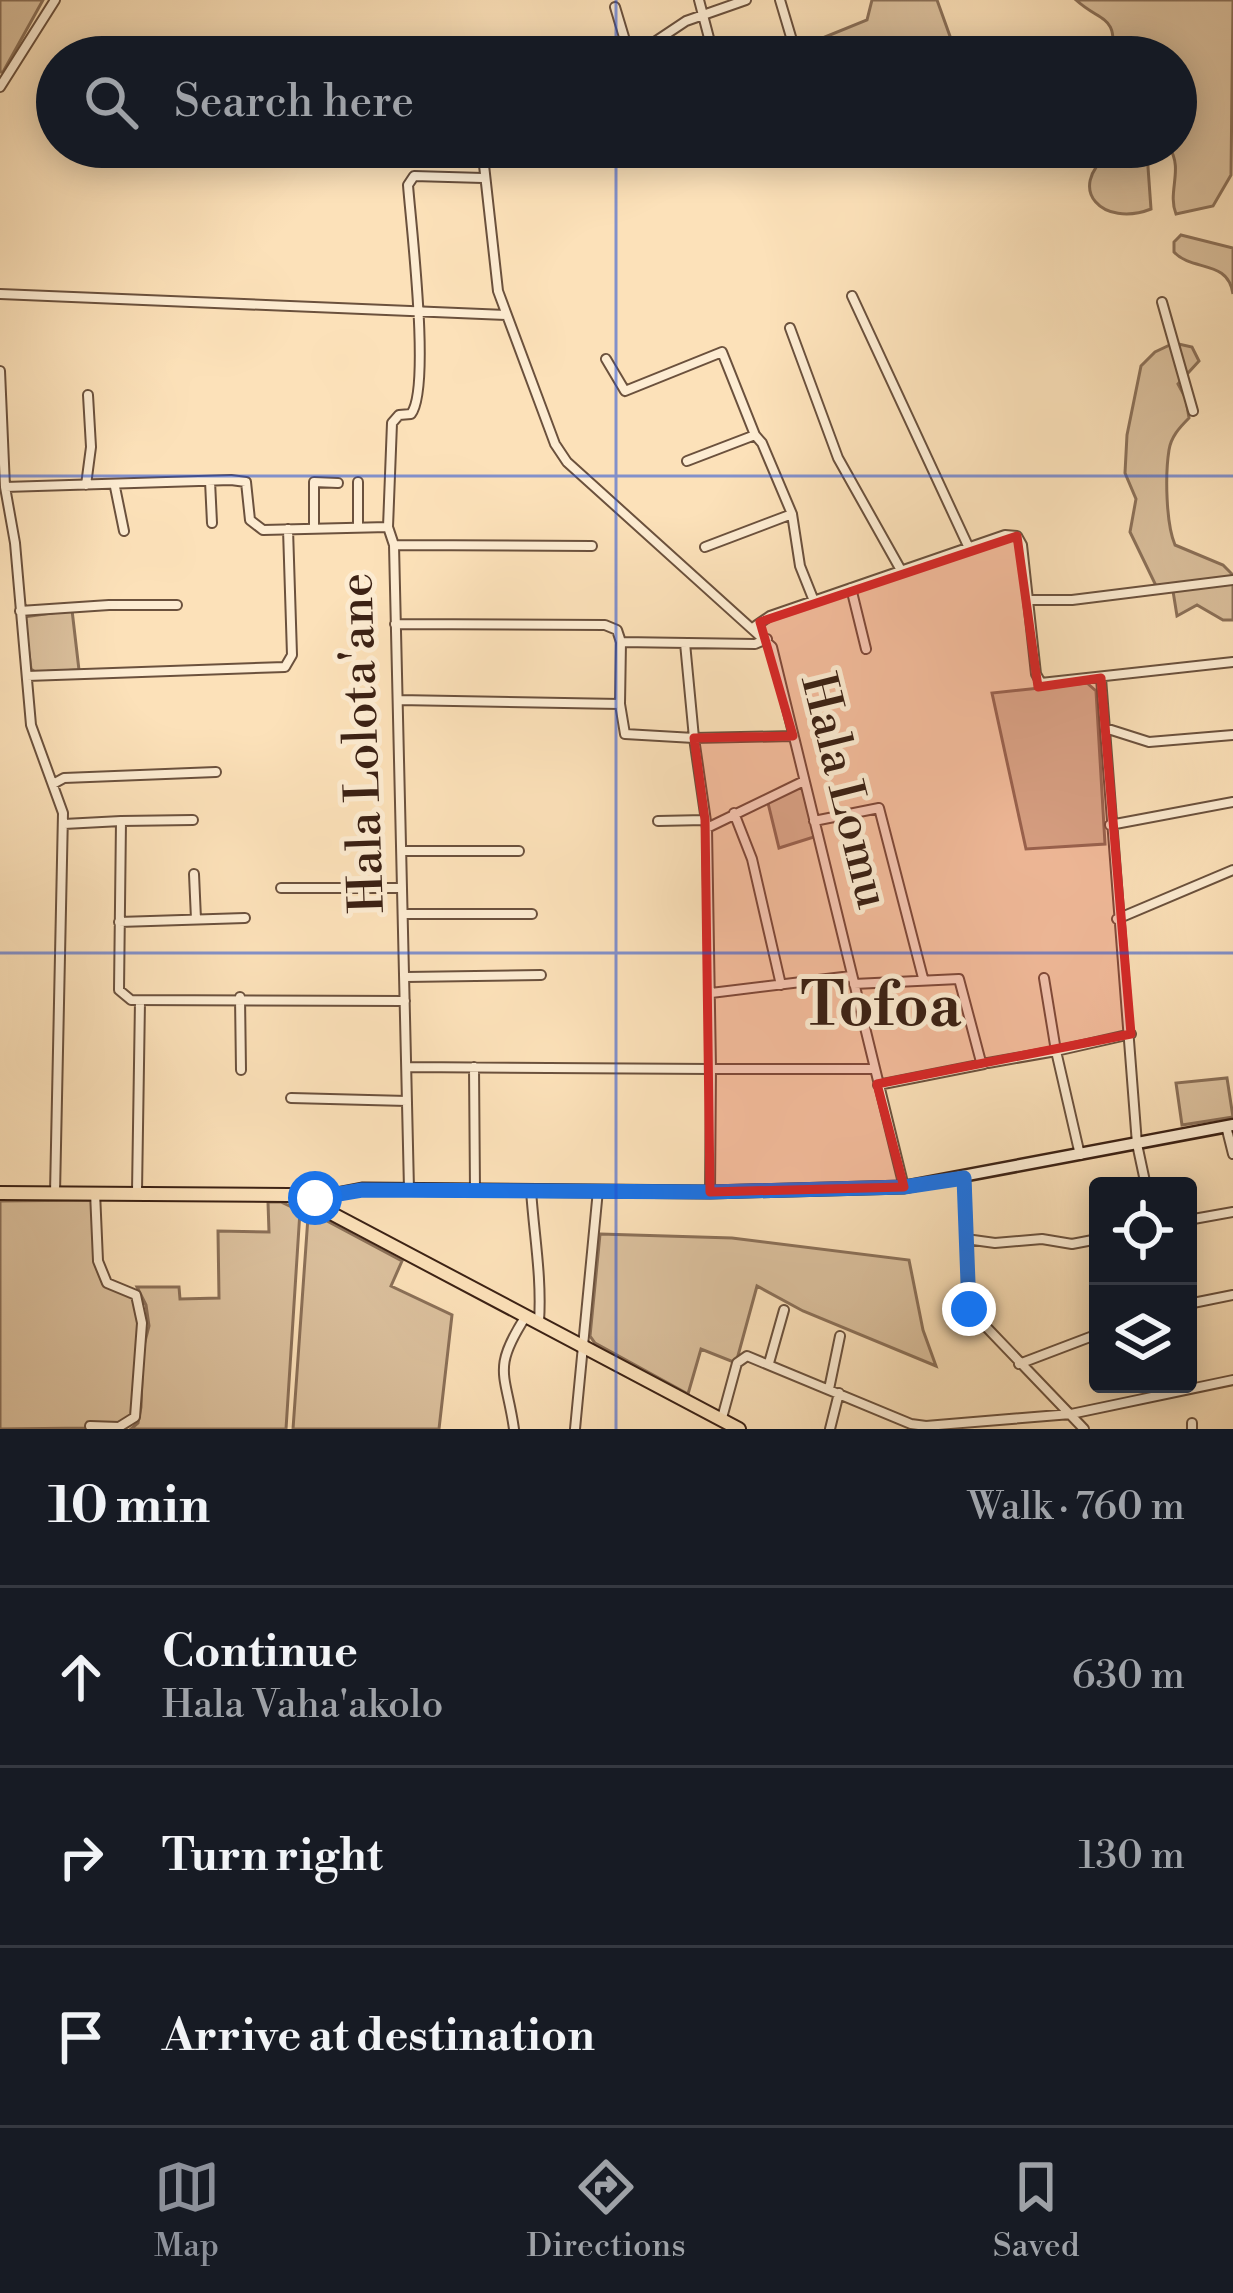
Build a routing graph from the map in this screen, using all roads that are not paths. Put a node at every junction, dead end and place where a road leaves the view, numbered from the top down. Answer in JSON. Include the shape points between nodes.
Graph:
{"nodes":[{"id":1,"x":55,"y":0,"type":"edge"},
{"id":2,"x":699,"y":0,"type":"edge"},
{"id":3,"x":746,"y":0,"type":"edge"},
{"id":4,"x":780,"y":0,"type":"edge"},
{"id":5,"x":615,"y":7,"type":"dead end"},
{"id":6,"x":705,"y":16,"type":"junction"},
{"id":7,"x":624,"y":36,"type":"edge"},
{"id":8,"x":664,"y":36,"type":"edge"},
{"id":9,"x":709,"y":36,"type":"edge"},
{"id":10,"x":791,"y":36,"type":"edge"},
{"id":11,"x":0,"y":87,"type":"edge"},
{"id":12,"x":483,"y":168,"type":"edge"},
{"id":13,"x":483,"y":178,"type":"junction"},
{"id":14,"x":0,"y":295,"type":"edge"},
{"id":15,"x":852,"y":296,"type":"dead end"},
{"id":16,"x":1162,"y":302,"type":"dead end"},
{"id":17,"x":418,"y":312,"type":"junction"},
{"id":18,"x":506,"y":315,"type":"junction"},
{"id":19,"x":790,"y":328,"type":"dead end"},
{"id":20,"x":1172,"y":333,"type":"junction"},
{"id":21,"x":1187,"y":340,"type":"dead end"},
{"id":22,"x":606,"y":359,"type":"dead end"},
{"id":23,"x":0,"y":370,"type":"edge"},
{"id":24,"x":88,"y":395,"type":"dead end"},
{"id":25,"x":1193,"y":411,"type":"dead end"},
{"id":26,"x":755,"y":435,"type":"junction"},
{"id":27,"x":687,"y":461,"type":"dead end"},
{"id":28,"x":210,"y":481,"type":"junction"},
{"id":29,"x":358,"y":482,"type":"dead end"},
{"id":30,"x":338,"y":483,"type":"dead end"},
{"id":31,"x":86,"y":485,"type":"junction"},
{"id":32,"x":115,"y":487,"type":"junction"},
{"id":33,"x":5,"y":488,"type":"junction"},
{"id":34,"x":792,"y":514,"type":"junction"},
{"id":35,"x":212,"y":523,"type":"dead end"},
{"id":36,"x":388,"y":526,"type":"junction"},
{"id":37,"x":314,"y":527,"type":"junction"},
{"id":38,"x":358,"y":527,"type":"junction"},
{"id":39,"x":288,"y":529,"type":"junction"},
{"id":40,"x":124,"y":531,"type":"dead end"},
{"id":41,"x":394,"y":544,"type":"junction"},
{"id":42,"x":592,"y":546,"type":"dead end"},
{"id":43,"x":704,"y":547,"type":"dead end"},
{"id":44,"x":969,"y":548,"type":"junction"},
{"id":45,"x":902,"y":572,"type":"junction"},
{"id":46,"x":1233,"y":580,"type":"edge"},
{"id":47,"x":851,"y":588,"type":"junction"},
{"id":48,"x":1028,"y":600,"type":"junction"},
{"id":49,"x":814,"y":601,"type":"junction"},
{"id":50,"x":177,"y":605,"type":"dead end"},
{"id":51,"x":20,"y":611,"type":"junction"},
{"id":52,"x":395,"y":624,"type":"junction"},
{"id":53,"x":754,"y":627,"type":"junction"},
{"id":54,"x":767,"y":639,"type":"junction"},
{"id":55,"x":621,"y":642,"type":"junction"},
{"id":56,"x":685,"y":643,"type":"junction"},
{"id":57,"x":866,"y":649,"type":"dead end"},
{"id":58,"x":1233,"y":662,"type":"edge"},
{"id":59,"x":27,"y":676,"type":"junction"},
{"id":60,"x":1101,"y":677,"type":"junction"},
{"id":61,"x":398,"y":700,"type":"junction"},
{"id":62,"x":620,"y":704,"type":"junction"},
{"id":63,"x":1105,"y":728,"type":"junction"},
{"id":64,"x":1233,"y":735,"type":"edge"},
{"id":65,"x":793,"y":736,"type":"junction"},
{"id":66,"x":694,"y":738,"type":"junction"},
{"id":67,"x":216,"y":772,"type":"dead end"},
{"id":68,"x":804,"y":781,"type":"junction"},
{"id":69,"x":53,"y":784,"type":"junction"},
{"id":70,"x":1233,"y":802,"type":"edge"},
{"id":71,"x":734,"y":813,"type":"junction"},
{"id":72,"x":193,"y":820,"type":"dead end"},
{"id":73,"x":122,"y":821,"type":"junction"},
{"id":74,"x":658,"y":821,"type":"dead end"},
{"id":75,"x":814,"y":821,"type":"junction"},
{"id":76,"x":64,"y":824,"type":"junction"},
{"id":77,"x":706,"y":824,"type":"junction"},
{"id":78,"x":1110,"y":825,"type":"junction"},
{"id":79,"x":402,"y":851,"type":"junction"},
{"id":80,"x":519,"y":851,"type":"dead end"},
{"id":81,"x":1233,"y":870,"type":"edge"},
{"id":82,"x":194,"y":874,"type":"dead end"},
{"id":83,"x":281,"y":888,"type":"dead end"},
{"id":84,"x":403,"y":888,"type":"junction"},
{"id":85,"x":404,"y":914,"type":"junction"},
{"id":86,"x":532,"y":914,"type":"dead end"},
{"id":87,"x":244,"y":918,"type":"dead end"},
{"id":88,"x":196,"y":919,"type":"junction"},
{"id":89,"x":1117,"y":919,"type":"junction"},
{"id":90,"x":119,"y":922,"type":"junction"},
{"id":91,"x":541,"y":975,"type":"dead end"},
{"id":92,"x":406,"y":977,"type":"junction"},
{"id":93,"x":923,"y":978,"type":"junction"},
{"id":94,"x":1044,"y":979,"type":"dead end"},
{"id":95,"x":853,"y":980,"type":"junction"},
{"id":96,"x":781,"y":985,"type":"junction"},
{"id":97,"x":711,"y":993,"type":"junction"},
{"id":98,"x":240,"y":998,"type":"junction"},
{"id":99,"x":140,"y":1000,"type":"junction"},
{"id":100,"x":405,"y":1001,"type":"junction"},
{"id":101,"x":1131,"y":1034,"type":"junction"},
{"id":102,"x":1056,"y":1051,"type":"junction"},
{"id":103,"x":985,"y":1063,"type":"junction"},
{"id":104,"x":407,"y":1067,"type":"junction"},
{"id":105,"x":474,"y":1067,"type":"junction"},
{"id":106,"x":711,"y":1069,"type":"junction"},
{"id":107,"x":873,"y":1069,"type":"junction"},
{"id":108,"x":241,"y":1070,"type":"dead end"},
{"id":109,"x":878,"y":1085,"type":"junction"},
{"id":110,"x":291,"y":1099,"type":"dead end"},
{"id":111,"x":407,"y":1101,"type":"junction"},
{"id":112,"x":1230,"y":1125,"type":"edge"},
{"id":113,"x":1137,"y":1144,"type":"junction"},
{"id":114,"x":1080,"y":1154,"type":"junction"},
{"id":115,"x":1233,"y":1154,"type":"edge"},
{"id":116,"x":1144,"y":1177,"type":"edge"},
{"id":117,"x":964,"y":1178,"type":"junction"},
{"id":118,"x":904,"y":1187,"type":"junction"},
{"id":119,"x":409,"y":1190,"type":"junction"},
{"id":120,"x":475,"y":1190,"type":"junction"},
{"id":121,"x":531,"y":1190,"type":"junction"},
{"id":122,"x":598,"y":1190,"type":"junction"},
{"id":123,"x":137,"y":1191,"type":"junction"},
{"id":124,"x":346,"y":1191,"type":"junction"},
{"id":125,"x":95,"y":1192,"type":"junction"},
{"id":126,"x":710,"y":1192,"type":"junction"},
{"id":127,"x":0,"y":1193,"type":"edge"},
{"id":128,"x":55,"y":1193,"type":"junction"},
{"id":129,"x":304,"y":1200,"type":"junction"},
{"id":130,"x":327,"y":1210,"type":"junction"},
{"id":131,"x":1233,"y":1212,"type":"edge"},
{"id":132,"x":1197,"y":1218,"type":"edge"},
{"id":133,"x":966,"y":1238,"type":"junction"},
{"id":134,"x":1089,"y":1241,"type":"edge"},
{"id":135,"x":1233,"y":1295,"type":"edge"},
{"id":136,"x":1197,"y":1302,"type":"edge"},
{"id":137,"x":784,"y":1310,"type":"dead end"},
{"id":138,"x":532,"y":1319,"type":"junction"},
{"id":139,"x":840,"y":1336,"type":"dead end"},
{"id":140,"x":1089,"y":1337,"type":"edge"},
{"id":141,"x":584,"y":1346,"type":"junction"},
{"id":142,"x":769,"y":1363,"type":"junction"},
{"id":143,"x":1019,"y":1364,"type":"junction"},
{"id":144,"x":1233,"y":1380,"type":"edge"},
{"id":145,"x":1197,"y":1385,"type":"edge"},
{"id":146,"x":834,"y":1391,"type":"junction"},
{"id":147,"x":1159,"y":1393,"type":"edge"},
{"id":148,"x":1071,"y":1414,"type":"junction"},
{"id":149,"x":722,"y":1420,"type":"junction"},
{"id":150,"x":90,"y":1426,"type":"dead end"},
{"id":151,"x":918,"y":1427,"type":"edge"},
{"id":152,"x":514,"y":1429,"type":"edge"},
{"id":153,"x":575,"y":1429,"type":"edge"},
{"id":154,"x":740,"y":1429,"type":"edge"},
{"id":155,"x":830,"y":1429,"type":"edge"},
{"id":156,"x":1084,"y":1429,"type":"edge"}],
"edges":[{"from":1,"to":11,"type":"street"},
{"from":2,"to":6,"type":"street"},
{"from":3,"to":6,"type":"street"},
{"from":4,"to":10,"type":"street"},
{"from":5,"to":7,"type":"street"},
{"from":6,"to":8,"type":"street"},
{"from":6,"to":9,"type":"street"},
{"from":12,"to":13,"type":"street","name":"Hala Lomu"},
{"from":13,"to":17,"type":"street","via":[[414,176],[408,184]]},
{"from":13,"to":18,"type":"street","name":"Hala Lomu"},
{"from":14,"to":17,"type":"street"},
{"from":15,"to":44,"type":"street"},
{"from":16,"to":20,"type":"street"},
{"from":17,"to":18,"type":"street"},
{"from":17,"to":36,"type":"street","name":"Hala Lolota'ane","via":[[416,409],[392,423]]},
{"from":18,"to":53,"type":"street","name":"Hala Lomu","via":[[567,462]]},
{"from":19,"to":45,"type":"street","via":[[838,458]]},
{"from":20,"to":21,"type":"street"},
{"from":20,"to":25,"type":"street"},
{"from":22,"to":26,"type":"street","via":[[626,391],[722,352]]},
{"from":23,"to":33,"type":"street"},
{"from":24,"to":31,"type":"street"},
{"from":26,"to":27,"type":"street"},
{"from":26,"to":34,"type":"street"},
{"from":28,"to":32,"type":"street"},
{"from":28,"to":35,"type":"street"},
{"from":28,"to":39,"type":"street","via":[[245,482],[253,526]]},
{"from":29,"to":38,"type":"street"},
{"from":30,"to":37,"type":"street","via":[[314,482]]},
{"from":31,"to":32,"type":"street"},
{"from":31,"to":33,"type":"street"},
{"from":32,"to":40,"type":"street"},
{"from":33,"to":51,"type":"street"},
{"from":34,"to":43,"type":"street"},
{"from":34,"to":49,"type":"street"},
{"from":36,"to":38,"type":"street"},
{"from":36,"to":41,"type":"street","name":"Hala Lolota'ane"},
{"from":37,"to":38,"type":"street"},
{"from":37,"to":39,"type":"street"},
{"from":39,"to":59,"type":"street","via":[[292,655],[285,668]]},
{"from":41,"to":42,"type":"street"},
{"from":41,"to":52,"type":"street","name":"Hala Lolota'ane"},
{"from":44,"to":45,"type":"street"},
{"from":44,"to":48,"type":"street","via":[[1017,536]]},
{"from":45,"to":47,"type":"street"},
{"from":46,"to":48,"type":"street"},
{"from":47,"to":49,"type":"street"},
{"from":47,"to":57,"type":"street"},
{"from":48,"to":60,"type":"street","via":[[1041,683]]},
{"from":49,"to":53,"type":"street"},
{"from":50,"to":51,"type":"street"},
{"from":51,"to":59,"type":"street"},
{"from":52,"to":55,"type":"street","via":[[605,625]]},
{"from":52,"to":61,"type":"street","name":"Hala Lolota'ane"},
{"from":53,"to":54,"type":"street","name":"Hala Lomu"},
{"from":54,"to":56,"type":"street"},
{"from":54,"to":65,"type":"street","name":"Hala Lomu"},
{"from":55,"to":56,"type":"street"},
{"from":55,"to":62,"type":"street"},
{"from":56,"to":66,"type":"street"},
{"from":58,"to":60,"type":"street"},
{"from":59,"to":69,"type":"street","via":[[34,738]]},
{"from":60,"to":63,"type":"street"},
{"from":61,"to":62,"type":"street"},
{"from":61,"to":79,"type":"street","name":"Hala Lolota'ane"},
{"from":62,"to":66,"type":"street","via":[[626,734]]},
{"from":63,"to":64,"type":"street","via":[[1149,742]]},
{"from":63,"to":78,"type":"street"},
{"from":65,"to":66,"type":"street"},
{"from":65,"to":68,"type":"street","name":"Hala Lomu"},
{"from":66,"to":77,"type":"street"},
{"from":67,"to":69,"type":"street"},
{"from":68,"to":71,"type":"street"},
{"from":68,"to":75,"type":"street","name":"Hala Lomu"},
{"from":69,"to":76,"type":"street"},
{"from":70,"to":78,"type":"street"},
{"from":71,"to":77,"type":"street"},
{"from":71,"to":96,"type":"street"},
{"from":72,"to":73,"type":"street"},
{"from":73,"to":76,"type":"street"},
{"from":73,"to":90,"type":"street"},
{"from":74,"to":77,"type":"street"},
{"from":75,"to":93,"type":"street","via":[[879,808]]},
{"from":75,"to":95,"type":"street","name":"Hala Lomu"},
{"from":76,"to":128,"type":"street"},
{"from":77,"to":97,"type":"street"},
{"from":78,"to":89,"type":"street"},
{"from":79,"to":80,"type":"street"},
{"from":79,"to":84,"type":"street","name":"Hala Lolota'ane"},
{"from":81,"to":89,"type":"street"},
{"from":82,"to":88,"type":"street"},
{"from":83,"to":84,"type":"street"},
{"from":84,"to":85,"type":"street","name":"Hala Lolota'ane"},
{"from":85,"to":86,"type":"street"},
{"from":85,"to":92,"type":"street","name":"Hala Lolota'ane"},
{"from":87,"to":88,"type":"street"},
{"from":88,"to":90,"type":"street"},
{"from":89,"to":101,"type":"street"},
{"from":90,"to":99,"type":"street","via":[[118,990]]},
{"from":91,"to":92,"type":"street"},
{"from":92,"to":100,"type":"street","name":"Hala Lolota'ane"},
{"from":93,"to":95,"type":"street"},
{"from":93,"to":103,"type":"street","via":[[958,979]]},
{"from":94,"to":102,"type":"street"},
{"from":95,"to":96,"type":"street"},
{"from":95,"to":107,"type":"street","name":"Hala Lomu"},
{"from":96,"to":97,"type":"street"},
{"from":97,"to":106,"type":"street"},
{"from":98,"to":99,"type":"street"},
{"from":98,"to":100,"type":"street"},
{"from":98,"to":108,"type":"street"},
{"from":99,"to":123,"type":"street"},
{"from":100,"to":104,"type":"street","name":"Hala Lolota'ane"},
{"from":101,"to":102,"type":"street"},
{"from":101,"to":113,"type":"street"},
{"from":102,"to":103,"type":"street"},
{"from":102,"to":114,"type":"street"},
{"from":103,"to":109,"type":"street"},
{"from":104,"to":105,"type":"street"},
{"from":104,"to":111,"type":"street","name":"Hala Lolota'ane"},
{"from":105,"to":106,"type":"street"},
{"from":105,"to":120,"type":"street"},
{"from":106,"to":107,"type":"street"},
{"from":106,"to":126,"type":"street"},
{"from":107,"to":109,"type":"street","name":"Hala Lomu"},
{"from":109,"to":118,"type":"street","name":"Hala Lomu"},
{"from":110,"to":111,"type":"street"},
{"from":111,"to":119,"type":"street","name":"Hala Lolota'ane"},
{"from":112,"to":113,"type":"main road"},
{"from":112,"to":115,"type":"street"},
{"from":113,"to":114,"type":"main road"},
{"from":113,"to":116,"type":"street"},
{"from":114,"to":117,"type":"main road"},
{"from":117,"to":118,"type":"main road"},
{"from":117,"to":133,"type":"street"},
{"from":118,"to":126,"type":"main road"},
{"from":119,"to":120,"type":"main road"},
{"from":119,"to":124,"type":"main road"},
{"from":120,"to":121,"type":"main road"},
{"from":121,"to":122,"type":"main road"},
{"from":121,"to":138,"type":"street","via":[[542,1276]]},
{"from":122,"to":126,"type":"main road"},
{"from":122,"to":141,"type":"street"},
{"from":123,"to":125,"type":"main road"},
{"from":123,"to":129,"type":"main road","via":[[269,1192]]},
{"from":124,"to":129,"type":"main road"},
{"from":124,"to":130,"type":"main road"},
{"from":125,"to":128,"type":"main road"},
{"from":125,"to":150,"type":"street","via":[[98,1261],[107,1283],[136,1295],[142,1323],[134,1417],[118,1427]]},
{"from":127,"to":128,"type":"main road"},
{"from":129,"to":130,"type":"main road"},
{"from":130,"to":138,"type":"main road"},
{"from":131,"to":132,"type":"street"},
{"from":133,"to":134,"type":"street"},
{"from":133,"to":143,"type":"street","via":[[969,1309]]},
{"from":135,"to":136,"type":"street"},
{"from":137,"to":142,"type":"street"},
{"from":138,"to":141,"type":"main road"},
{"from":138,"to":152,"type":"street","via":[[508,1348],[501,1372]]},
{"from":139,"to":146,"type":"street"},
{"from":140,"to":143,"type":"street"},
{"from":141,"to":149,"type":"main road"},
{"from":141,"to":153,"type":"street"},
{"from":142,"to":146,"type":"street"},
{"from":142,"to":149,"type":"street","via":[[740,1360]]},
{"from":143,"to":148,"type":"street"},
{"from":144,"to":145,"type":"street"},
{"from":146,"to":151,"type":"street"},
{"from":146,"to":155,"type":"street"},
{"from":147,"to":148,"type":"street"},
{"from":148,"to":151,"type":"street"},
{"from":148,"to":156,"type":"street"},
{"from":149,"to":154,"type":"main road"}]}
